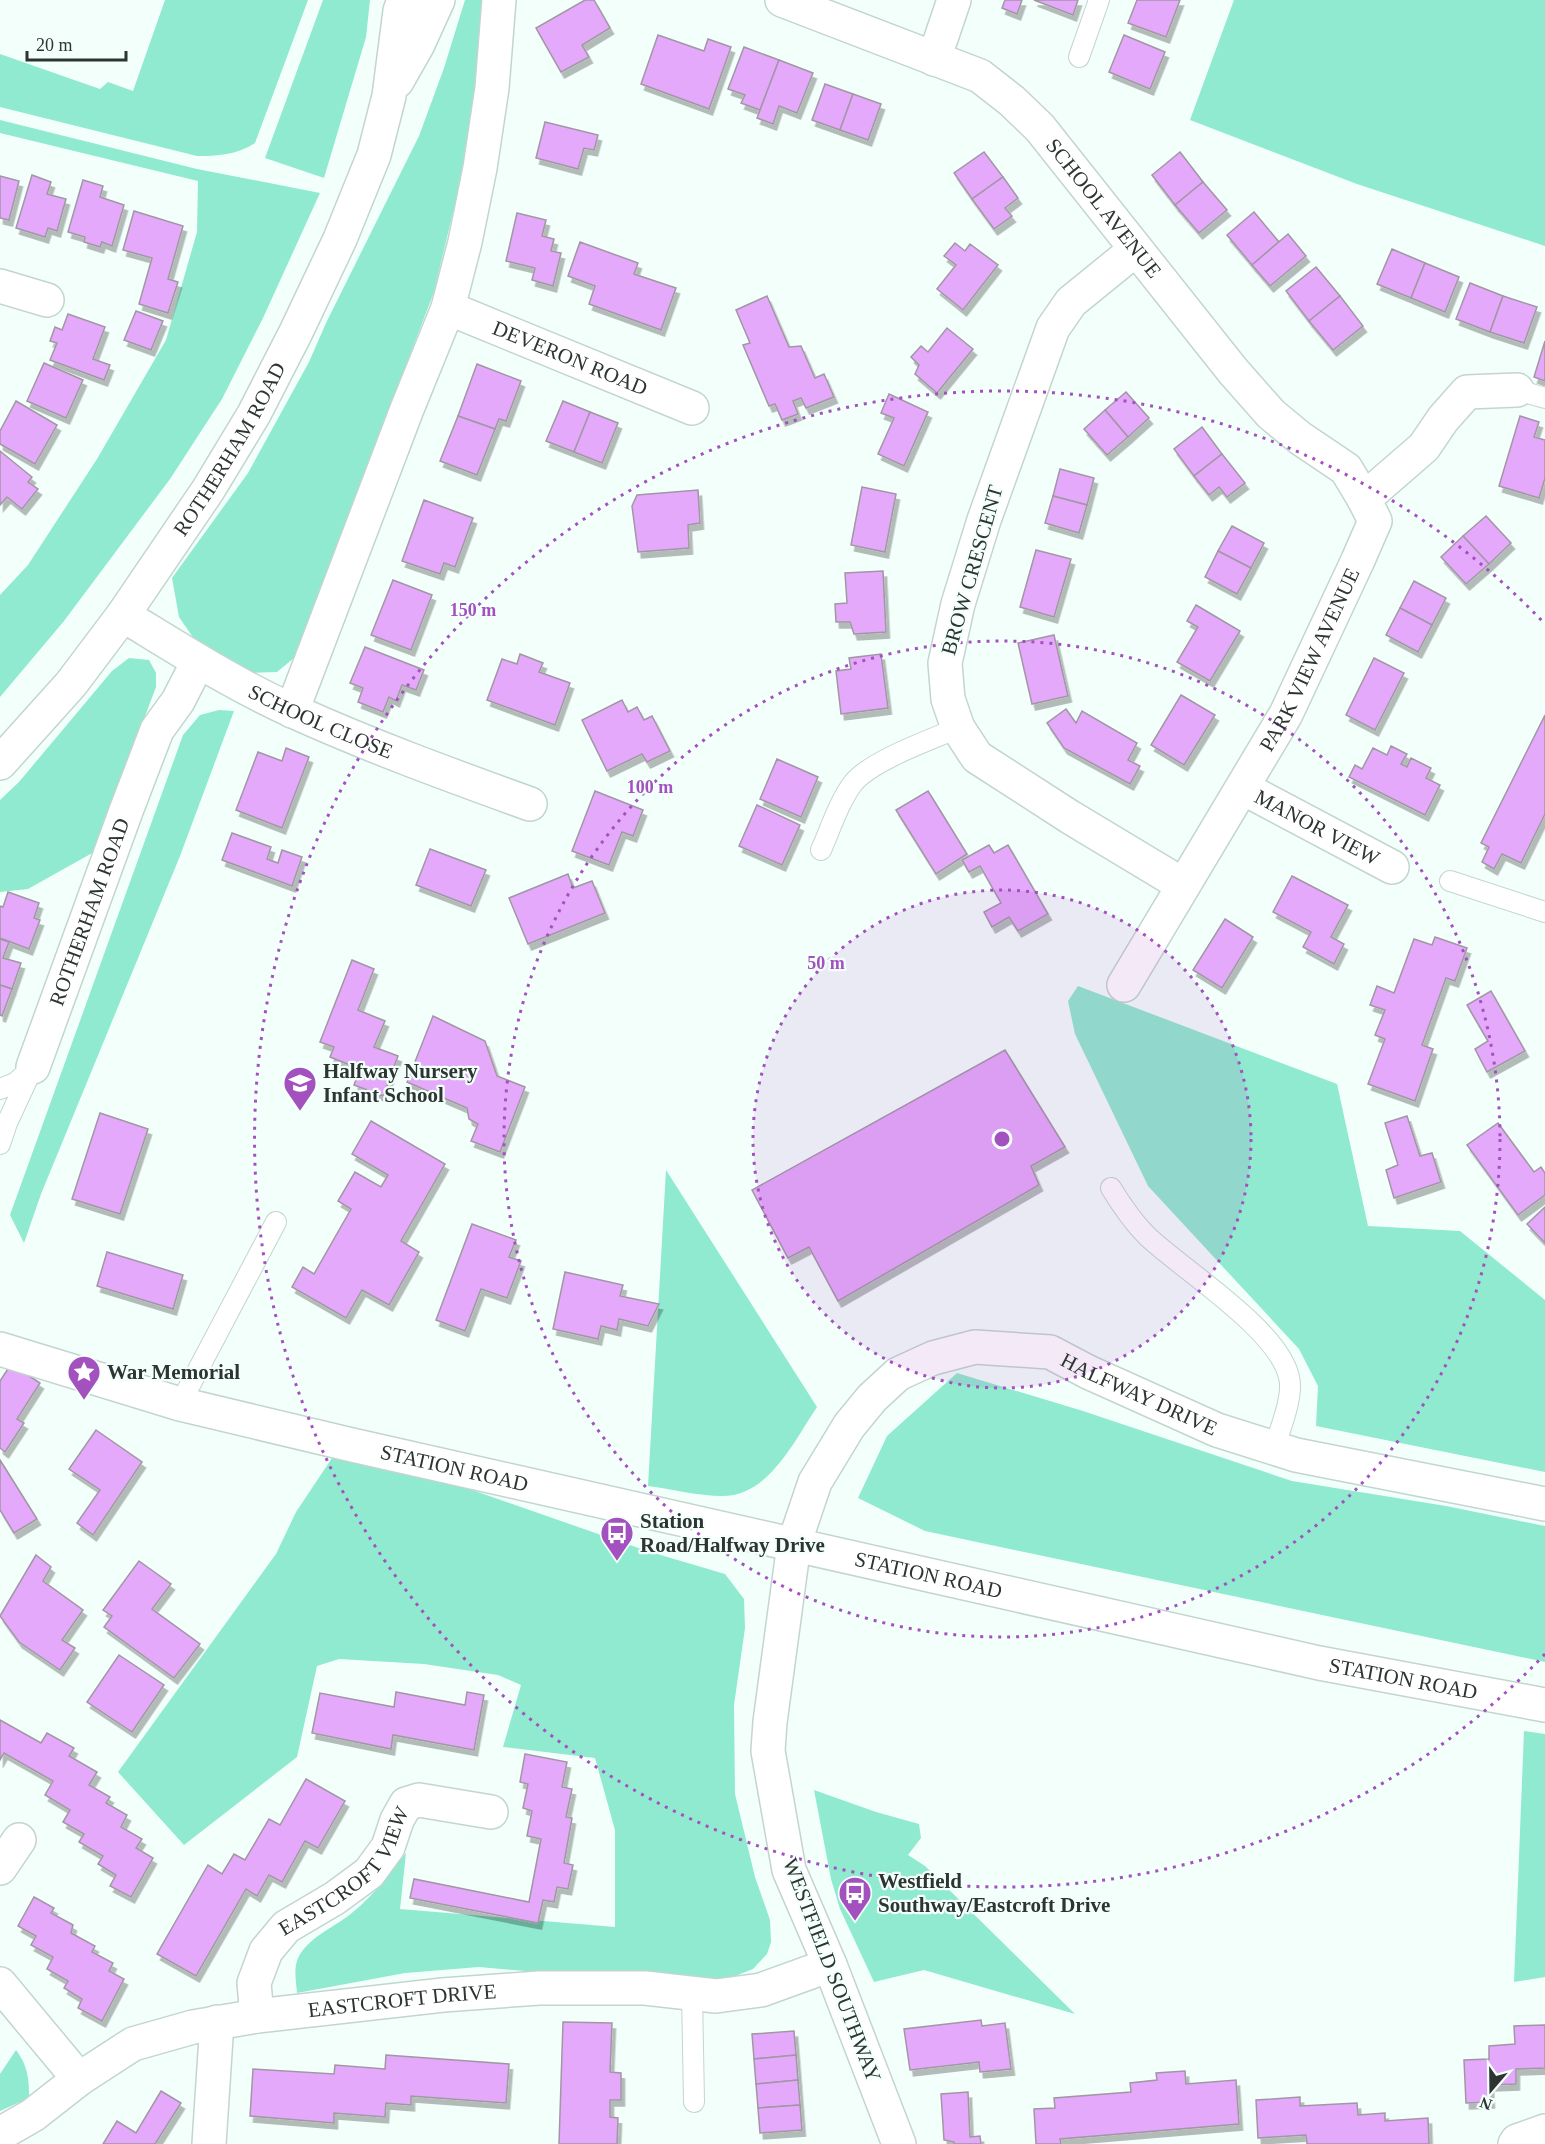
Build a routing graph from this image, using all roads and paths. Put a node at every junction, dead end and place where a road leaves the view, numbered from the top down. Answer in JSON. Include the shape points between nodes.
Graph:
{"nodes":[{"id":1,"x":404,"y":0,"type":"edge"},
{"id":2,"x":438,"y":0,"type":"edge"},
{"id":3,"x":499,"y":0,"type":"edge"},
{"id":4,"x":782,"y":0,"type":"edge"},
{"id":5,"x":954,"y":0,"type":"edge"},
{"id":6,"x":1099,"y":0,"type":"edge"},
{"id":7,"x":1079,"y":57,"type":"dead end"},
{"id":8,"x":934,"y":59,"type":"junction"},
{"id":9,"x":389,"y":96,"type":"junction"},
{"id":10,"x":1135,"y":250,"type":"junction"},
{"id":11,"x":0,"y":286,"type":"edge"},
{"id":12,"x":47,"y":300,"type":"dead end"},
{"id":13,"x":448,"y":308,"type":"junction"},
{"id":14,"x":1531,"y":394,"type":"edge"},
{"id":15,"x":692,"y":408,"type":"dead end"},
{"id":16,"x":1364,"y":499,"type":"junction"},
{"id":17,"x":123,"y":615,"type":"junction"},
{"id":18,"x":198,"y":662,"type":"junction"},
{"id":19,"x":292,"y":711,"type":"junction"},
{"id":20,"x":958,"y":728,"type":"junction"},
{"id":21,"x":0,"y":763,"type":"edge"},
{"id":22,"x":1243,"y":788,"type":"junction"},
{"id":23,"x":530,"y":804,"type":"dead end"},
{"id":24,"x":821,"y":850,"type":"dead end"},
{"id":25,"x":1392,"y":867,"type":"dead end"},
{"id":26,"x":1450,"y":881,"type":"dead end"},
{"id":27,"x":1183,"y":885,"type":"junction"},
{"id":28,"x":1545,"y":912,"type":"edge"},
{"id":29,"x":1124,"y":985,"type":"dead end"},
{"id":30,"x":33,"y":1067,"type":"junction"},
{"id":31,"x":0,"y":1089,"type":"edge"},
{"id":32,"x":0,"y":1144,"type":"edge"},
{"id":33,"x":1112,"y":1188,"type":"dead end"},
{"id":34,"x":276,"y":1222,"type":"dead end"},
{"id":35,"x":0,"y":1349,"type":"edge"},
{"id":36,"x":180,"y":1404,"type":"junction"},
{"id":37,"x":1274,"y":1448,"type":"junction"},
{"id":38,"x":1545,"y":1504,"type":"edge"},
{"id":39,"x":794,"y":1544,"type":"junction"},
{"id":40,"x":1545,"y":1705,"type":"edge"},
{"id":41,"x":491,"y":1812,"type":"dead end"},
{"id":42,"x":19,"y":1840,"type":"dead end"},
{"id":43,"x":0,"y":1868,"type":"edge"},
{"id":44,"x":830,"y":1965,"type":"junction"},
{"id":45,"x":0,"y":1984,"type":"edge"},
{"id":46,"x":692,"y":1993,"type":"junction"},
{"id":47,"x":257,"y":2016,"type":"junction"},
{"id":48,"x":217,"y":2022,"type":"junction"},
{"id":49,"x":79,"y":2079,"type":"junction"},
{"id":50,"x":694,"y":2102,"type":"dead end"},
{"id":51,"x":1545,"y":2131,"type":"edge"},
{"id":52,"x":0,"y":2134,"type":"edge"},
{"id":53,"x":209,"y":2144,"type":"edge"},
{"id":54,"x":899,"y":2144,"type":"edge"},
{"id":55,"x":1515,"y":2144,"type":"edge"}],
"edges":[{"from":1,"to":9,"type":"street","name":"ROTHERHAM ROAD"},
{"from":2,"to":9,"type":"street","name":"ROTHERHAM ROAD"},
{"from":3,"to":13,"type":"street","via":[[480,168]]},
{"from":4,"to":8,"type":"street","name":"SCHOOL AVENUE"},
{"from":5,"to":8,"type":"street"},
{"from":6,"to":7,"type":"lane"},
{"from":8,"to":10,"type":"street","name":"SCHOOL AVENUE","via":[[980,76],[1012,101],[1040,128]]},
{"from":9,"to":17,"type":"street","name":"ROTHERHAM ROAD","via":[[359,195],[260,404],[208,490]]},
{"from":10,"to":16,"type":"street","name":"SCHOOL AVENUE","via":[[1271,414],[1346,469]]},
{"from":10,"to":20,"type":"street","name":"BROW CRESCENT","via":[[1071,302],[1053,328],[1040,361],[958,604],[945,663],[948,699]]},
{"from":11,"to":12,"type":"street"},
{"from":13,"to":15,"type":"street","name":"DEVERON ROAD"},
{"from":13,"to":19,"type":"street"},
{"from":14,"to":16,"type":"street","via":[[1467,392],[1424,447]]},
{"from":16,"to":22,"type":"street","name":"PARK VIEW AVENUE","via":[[1375,521],[1286,714]]},
{"from":17,"to":18,"type":"street","name":"SCHOOL CLOSE"},
{"from":17,"to":21,"type":"street","name":"ROTHERHAM ROAD","via":[[71,684]]},
{"from":18,"to":19,"type":"street","name":"SCHOOL CLOSE"},
{"from":18,"to":30,"type":"street","name":"ROTHERHAM ROAD","via":[[157,730]]},
{"from":19,"to":23,"type":"street","name":"SCHOOL CLOSE"},
{"from":20,"to":24,"type":"lane","via":[[905,750],[855,781]]},
{"from":20,"to":27,"type":"street","name":"BROW CRESCENT","via":[[977,757]]},
{"from":22,"to":25,"type":"street","name":"MANOR VIEW"},
{"from":22,"to":27,"type":"street","name":"PARK VIEW AVENUE"},
{"from":26,"to":28,"type":"lane"},
{"from":27,"to":29,"type":"street","name":"PARK VIEW AVENUE"},
{"from":30,"to":31,"type":"lane","via":[[15,1083]]},
{"from":30,"to":32,"type":"lane"},
{"from":33,"to":37,"type":"lane","via":[[1147,1236],[1227,1301],[1283,1359],[1290,1393]]},
{"from":34,"to":36,"type":"lane"},
{"from":35,"to":36,"type":"street","name":"STATION ROAD"},
{"from":36,"to":39,"type":"street","name":"STATION ROAD"},
{"from":37,"to":38,"type":"street","name":"HALFWAY DRIVE"},
{"from":37,"to":39,"type":"street","name":"HALFWAY DRIVE","via":[[1217,1430],[1050,1352],[975,1347],[933,1358],[898,1374],[872,1398],[849,1426],[815,1482]]},
{"from":39,"to":40,"type":"street","name":"STATION ROAD","via":[[1319,1663]]},
{"from":39,"to":44,"type":"street","name":"WESTFIELD SOUTHWAY","via":[[768,1751],[789,1870]]},
{"from":41,"to":47,"type":"street","name":"EASTCROFT VIEW","via":[[419,1800],[406,1804],[388,1847],[369,1873],[286,1927],[266,1951],[254,1983]]},
{"from":42,"to":43,"type":"street"},
{"from":44,"to":46,"type":"street","name":"EASTCROFT DRIVE","via":[[761,1990],[716,1996]]},
{"from":44,"to":54,"type":"street","name":"WESTFIELD SOUTHWAY"},
{"from":45,"to":49,"type":"street"},
{"from":46,"to":47,"type":"street","name":"EASTCROFT DRIVE","via":[[645,1988],[539,1988]]},
{"from":46,"to":50,"type":"lane"},
{"from":47,"to":48,"type":"street","name":"EASTCROFT DRIVE"},
{"from":48,"to":49,"type":"street","name":"EASTCROFT DRIVE","via":[[133,2044]]},
{"from":48,"to":53,"type":"street"},
{"from":49,"to":52,"type":"street","name":"EASTCROFT DRIVE","via":[[33,2115]]},
{"from":51,"to":55,"type":"street"}]}
